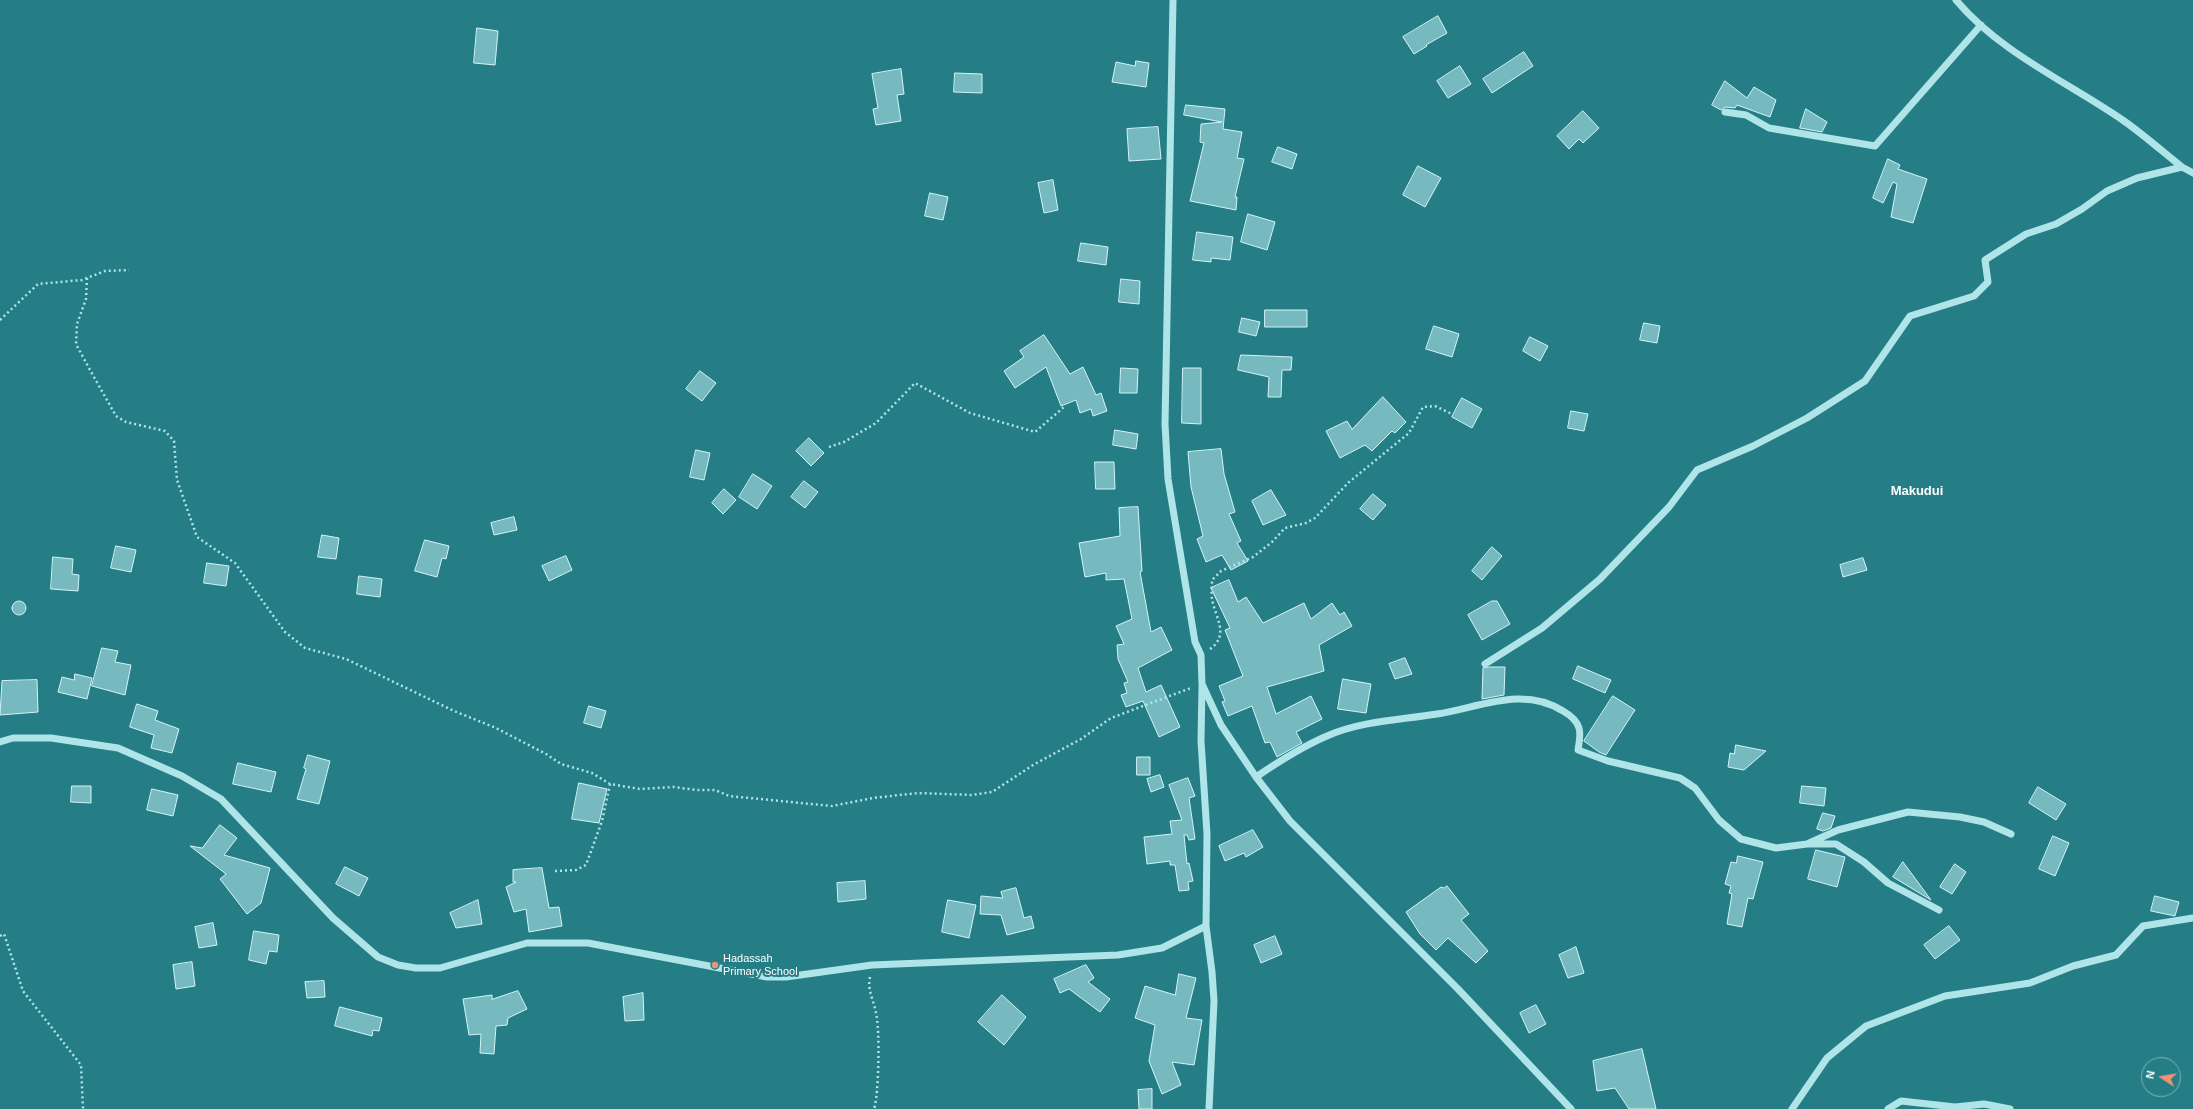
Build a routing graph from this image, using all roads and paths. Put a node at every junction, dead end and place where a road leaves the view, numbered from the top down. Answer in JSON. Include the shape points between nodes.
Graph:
{"nodes":[{"id":1,"x":1173,"y":0,"type":"edge"},
{"id":2,"x":1956,"y":0,"type":"edge"},
{"id":3,"x":1981,"y":25,"type":"junction"},
{"id":4,"x":1725,"y":112,"type":"dead end"},
{"id":5,"x":2182,"y":167,"type":"junction"},
{"id":6,"x":2193,"y":173,"type":"edge"},
{"id":7,"x":129,"y":270,"type":"dead end"},
{"id":8,"x":87,"y":278,"type":"junction"},
{"id":9,"x":0,"y":320,"type":"edge"},
{"id":10,"x":1064,"y":407,"type":"dead end"},
{"id":11,"x":1452,"y":414,"type":"dead end"},
{"id":12,"x":829,"y":447,"type":"dead end"},
{"id":13,"x":1201,"y":655,"type":"junction"},
{"id":14,"x":1485,"y":664,"type":"dead end"},
{"id":15,"x":1202,"y":684,"type":"junction"},
{"id":16,"x":0,"y":742,"type":"edge"},
{"id":17,"x":1256,"y":778,"type":"junction"},
{"id":18,"x":610,"y":784,"type":"junction"},
{"id":19,"x":2011,"y":834,"type":"dead end"},
{"id":20,"x":1807,"y":844,"type":"junction"},
{"id":21,"x":555,"y":871,"type":"dead end"},
{"id":22,"x":1938,"y":910,"type":"dead end"},
{"id":23,"x":2193,"y":918,"type":"edge"},
{"id":24,"x":1206,"y":926,"type":"junction"},
{"id":25,"x":0,"y":936,"type":"edge"},
{"id":26,"x":872,"y":965,"type":"junction"},
{"id":27,"x":83,"y":1109,"type":"edge"},
{"id":28,"x":874,"y":1109,"type":"edge"},
{"id":29,"x":1209,"y":1109,"type":"edge"},
{"id":30,"x":1571,"y":1109,"type":"edge"},
{"id":31,"x":1792,"y":1109,"type":"edge"},
{"id":32,"x":1888,"y":1109,"type":"edge"},
{"id":33,"x":2010,"y":1109,"type":"edge"}],
"edges":[{"from":1,"to":13,"type":"street","via":[[1165,424],[1170,494],[1195,642]]},
{"from":2,"to":3,"type":"street"},
{"from":3,"to":4,"type":"street","via":[[1875,146],[1769,128],[1746,115]]},
{"from":3,"to":5,"type":"street","via":[[2015,52],[2125,122]]},
{"from":5,"to":6,"type":"street"},
{"from":5,"to":14,"type":"street","via":[[2137,178],[2107,191],[2056,224],[2026,234],[1985,260],[1988,282],[1974,296],[1910,316],[1865,381],[1807,418],[1754,446],[1697,470],[1669,507],[1600,579],[1542,628]]},
{"from":7,"to":8,"type":"path","via":[[105,272]]},
{"from":8,"to":9,"type":"path","via":[[38,284]]},
{"from":8,"to":18,"type":"path","via":[[86,299],[77,324],[76,344],[90,370],[116,416],[126,422],[166,431],[174,441],[176,480],[197,537],[235,563],[285,632],[305,648],[346,658],[454,711],[496,728],[561,764],[592,773]]},
{"from":10,"to":12,"type":"path","via":[[1035,432],[970,413],[915,383],[876,423],[844,442]]},
{"from":11,"to":13,"type":"path","via":[[1435,406],[1423,407],[1409,433],[1349,482],[1315,518],[1285,528],[1253,557],[1221,571],[1212,580],[1212,599],[1221,632],[1216,645]]},
{"from":13,"to":15,"type":"street"},
{"from":15,"to":17,"type":"street","via":[[1221,725]]},
{"from":15,"to":18,"type":"path","via":[[1148,702],[1112,718],[992,792],[972,795],[918,792],[832,806],[729,796],[715,790],[674,787],[640,789]]},
{"from":15,"to":24,"type":"street","via":[[1201,741],[1207,834]]},
{"from":16,"to":26,"type":"street","via":[[13,738],[51,738],[118,748],[182,776],[221,799],[333,918],[378,957],[398,965],[440,968],[527,943],[588,943],[767,977],[786,977]]},
{"from":17,"to":20,"type":"street","via":[[1283,759],[1321,739],[1362,724],[1450,712],[1497,700],[1518,698],[1552,704],[1571,716],[1579,729],[1578,750],[1608,761],[1680,778],[1695,788],[1719,820],[1741,839],[1776,848]]},
{"from":17,"to":30,"type":"street","via":[[1290,821],[1458,988]]},
{"from":18,"to":21,"type":"path","via":[[602,821],[586,865],[576,870]]},
{"from":19,"to":20,"type":"street","via":[[1984,822],[1908,812],[1838,830]]},
{"from":20,"to":22,"type":"street","via":[[1836,844],[1864,862],[1888,883]]},
{"from":23,"to":31,"type":"street","via":[[2143,926],[2116,955],[2073,966],[2030,983],[1945,996],[1866,1026],[1827,1058]]},
{"from":24,"to":26,"type":"street","via":[[1171,945],[1118,955]]},
{"from":24,"to":29,"type":"street","via":[[1214,1001]]},
{"from":25,"to":27,"type":"path","via":[[4,934],[24,991],[81,1065]]},
{"from":26,"to":28,"type":"path","via":[[868,985],[877,1014],[878,1066]]},
{"from":32,"to":33,"type":"street","via":[[1901,1101],[1955,1107],[1984,1104]]}]}
